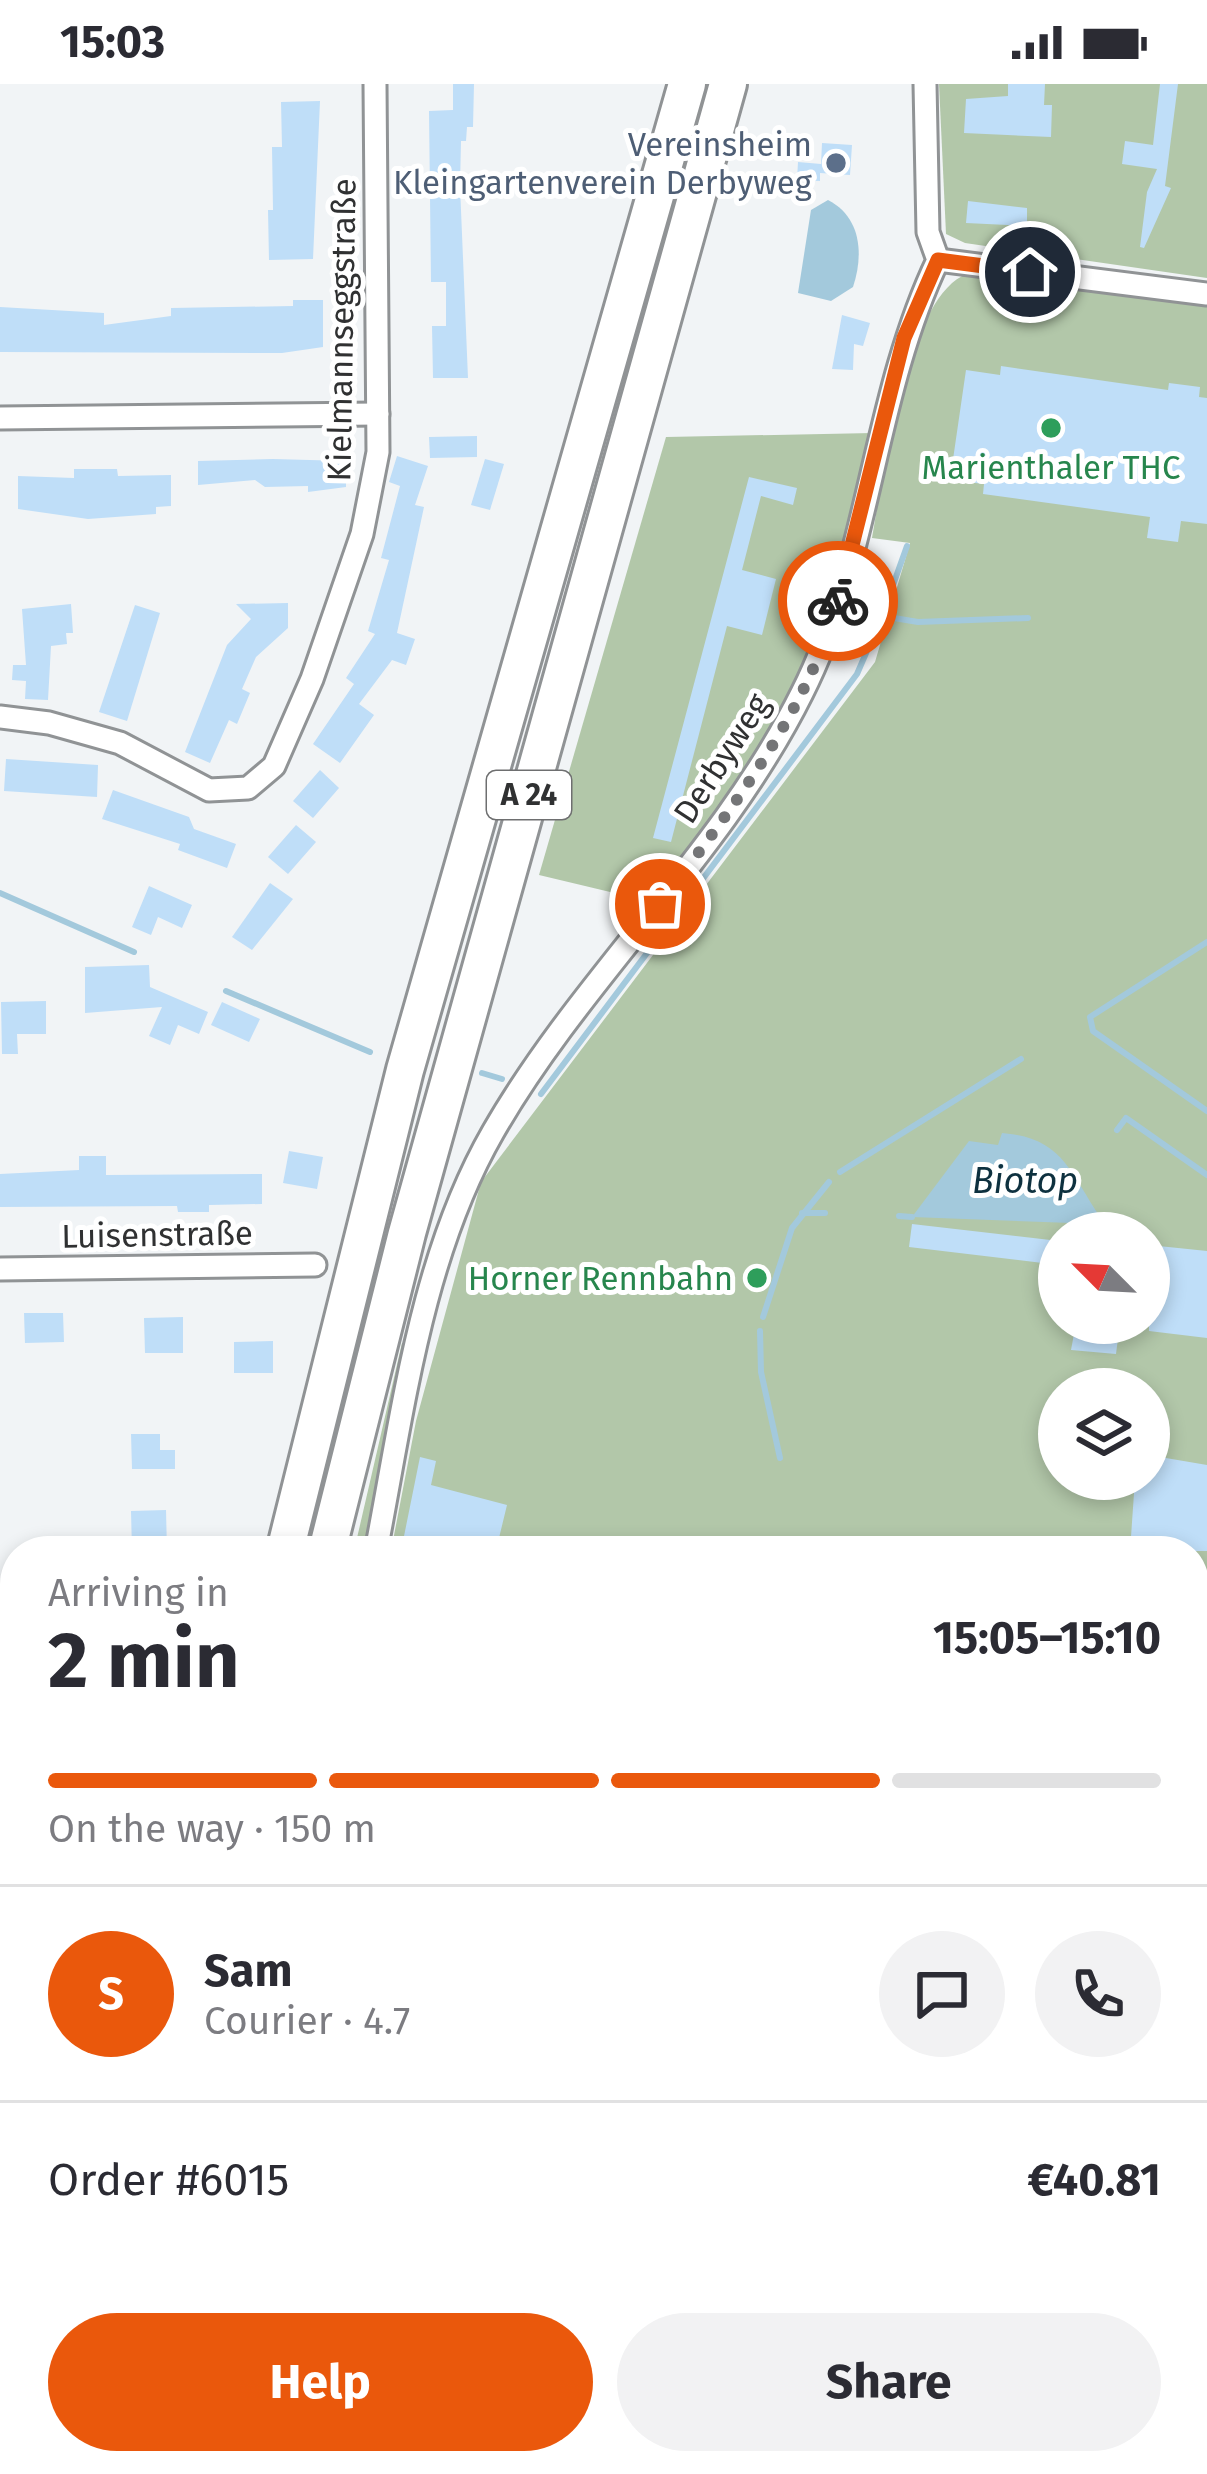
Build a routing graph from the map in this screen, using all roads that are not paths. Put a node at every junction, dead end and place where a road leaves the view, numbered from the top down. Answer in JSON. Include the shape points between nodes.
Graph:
{"nodes":[{"id":1,"x":375,"y":84,"type":"edge"},
{"id":2,"x":687,"y":84,"type":"edge"},
{"id":3,"x":728,"y":84,"type":"edge"},
{"id":4,"x":925,"y":84,"type":"edge"},
{"id":5,"x":938,"y":260,"type":"junction"},
{"id":6,"x":1207,"y":293,"type":"edge"},
{"id":7,"x":378,"y":414,"type":"junction"},
{"id":8,"x":0,"y":418,"type":"edge"},
{"id":9,"x":0,"y":718,"type":"edge"},
{"id":10,"x":315,"y":1265,"type":"dead end"},
{"id":11,"x":0,"y":1269,"type":"edge"},
{"id":12,"x":290,"y":1536,"type":"edge"},
{"id":13,"x":331,"y":1536,"type":"edge"},
{"id":14,"x":379,"y":1536,"type":"edge"}],
"edges":[{"from":1,"to":7,"type":"street","name":"Kielmannseggstraße"},
{"from":2,"to":12,"type":"highway","number":"A 24","via":[[406,1070]]},
{"from":3,"to":13,"type":"highway","number":"A 24","via":[[407,1233]]},
{"from":4,"to":5,"type":"street","via":[[928,232]]},
{"from":5,"to":6,"type":"street"},
{"from":5,"to":14,"type":"street","name":"Derbyweg","via":[[904,338],[818,660],[782,729],[526,1079],[473,1171],[427,1303]]},
{"from":7,"to":8,"type":"street"},
{"from":7,"to":9,"type":"street","name":"Kielmannseggstraße","via":[[362,535],[283,751],[263,779],[209,790],[120,742]]},
{"from":10,"to":11,"type":"street","name":"Luisenstraße"}]}
